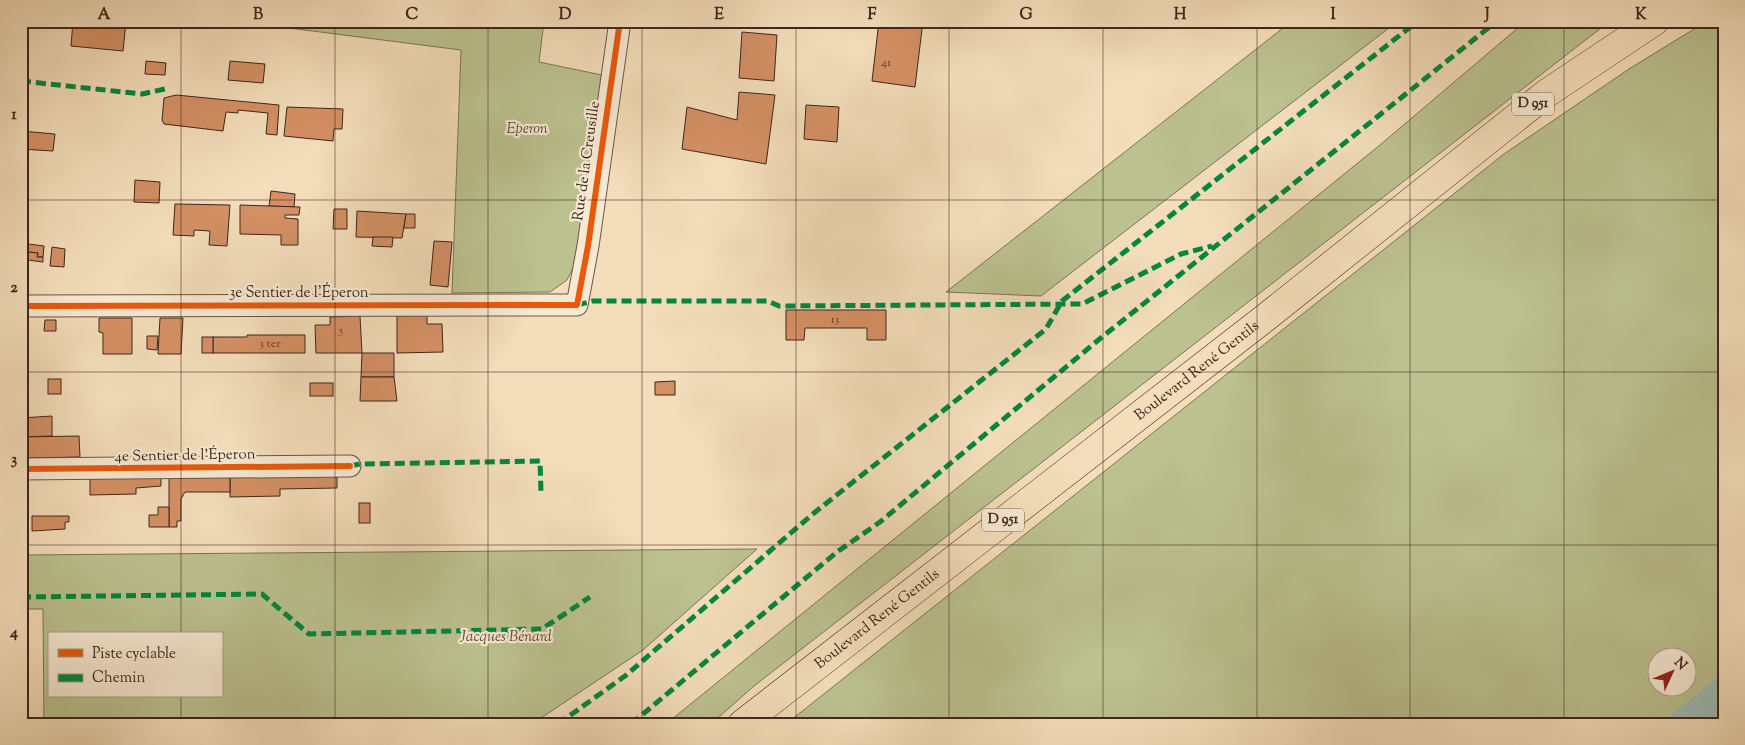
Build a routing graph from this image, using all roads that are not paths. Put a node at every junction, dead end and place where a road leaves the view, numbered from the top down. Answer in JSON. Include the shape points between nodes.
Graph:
{"nodes":[{"id":1,"x":620,"y":21,"type":"edge"},
{"id":2,"x":1655,"y":21,"type":"edge"},
{"id":3,"x":577,"y":305,"type":"joint"},
{"id":4,"x":21,"y":306,"type":"edge"},
{"id":5,"x":350,"y":466,"type":"dead end"},
{"id":6,"x":21,"y":469,"type":"edge"},
{"id":7,"x":742,"y":724,"type":"edge"}],
"edges":[{"from":1,"to":3,"type":"street","name":"Rue de la Creusille"},
{"from":2,"to":7,"type":"main road","name":"Boulevard René Gentils","number":"D 951","via":[[1547,94],[1265,318]]},
{"from":3,"to":4,"type":"street","name":"3e Sentier de l'Éperon"},
{"from":5,"to":6,"type":"street","name":"4e Sentier de l'Éperon"}]}
